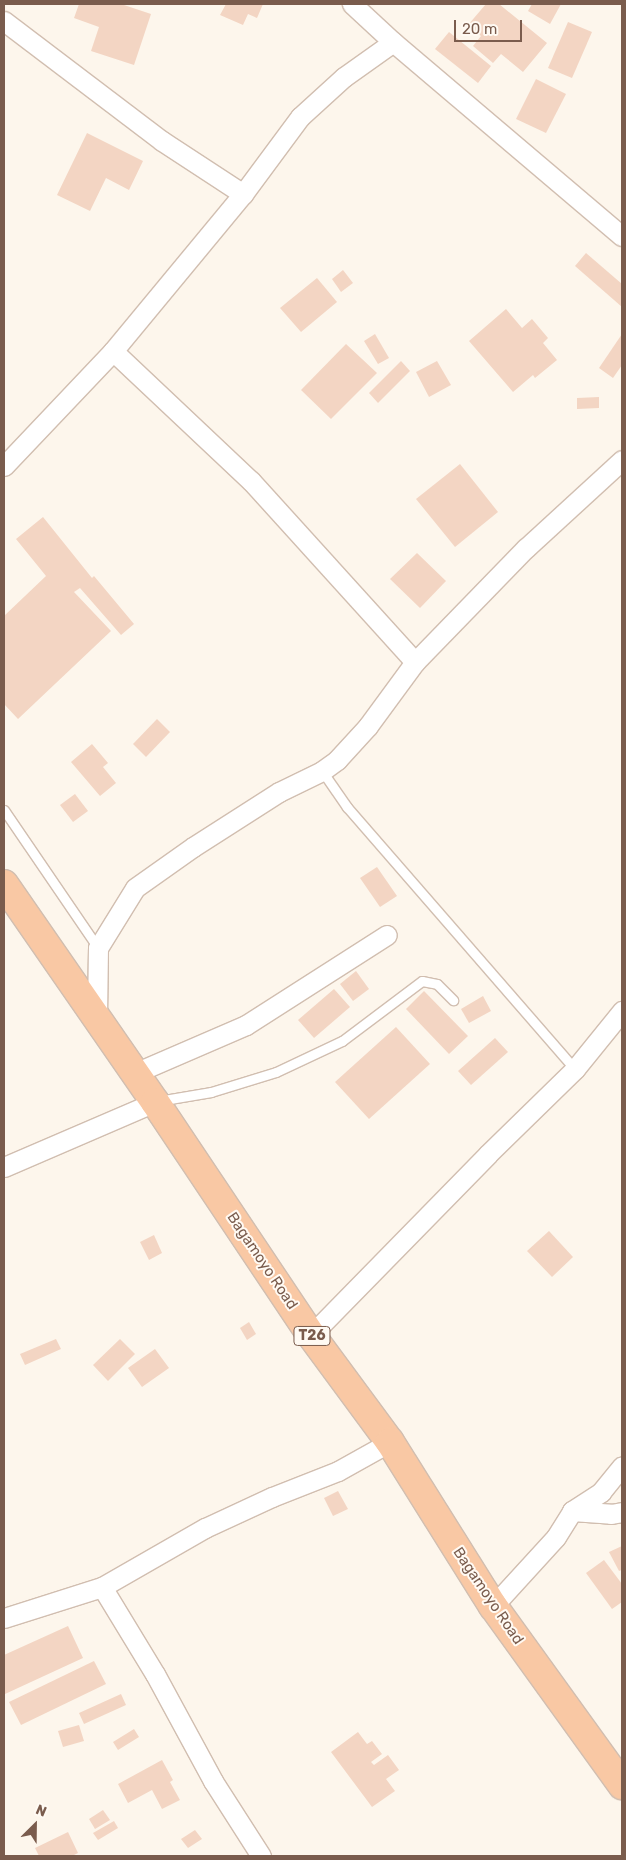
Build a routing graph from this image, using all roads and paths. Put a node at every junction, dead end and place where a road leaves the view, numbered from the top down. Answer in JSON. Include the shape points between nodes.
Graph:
{"nodes":[{"id":1,"x":352,"y":4,"type":"edge"},
{"id":2,"x":4,"y":22,"type":"edge"},
{"id":3,"x":393,"y":42,"type":"junction"},
{"id":4,"x":243,"y":194,"type":"junction"},
{"id":5,"x":622,"y":236,"type":"edge"},
{"id":6,"x":114,"y":350,"type":"junction"},
{"id":7,"x":622,"y":460,"type":"edge"},
{"id":8,"x":4,"y":466,"type":"edge"},
{"id":9,"x":415,"y":662,"type":"junction"},
{"id":10,"x":322,"y":771,"type":"junction"},
{"id":11,"x":4,"y":810,"type":"edge"},
{"id":12,"x":4,"y":884,"type":"edge"},
{"id":13,"x":387,"y":934,"type":"dead end"},
{"id":14,"x":98,"y":948,"type":"junction"},
{"id":15,"x":453,"y":1000,"type":"dead end"},
{"id":16,"x":622,"y":1011,"type":"edge"},
{"id":17,"x":97,"y":1018,"type":"junction"},
{"id":18,"x":575,"y":1068,"type":"junction"},
{"id":19,"x":135,"y":1073,"type":"junction"},
{"id":20,"x":155,"y":1102,"type":"junction"},
{"id":21,"x":4,"y":1167,"type":"edge"},
{"id":22,"x":311,"y":1335,"type":"junction"},
{"id":23,"x":390,"y":1442,"type":"junction"},
{"id":24,"x":622,"y":1466,"type":"edge"},
{"id":25,"x":572,"y":1511,"type":"junction"},
{"id":26,"x":622,"y":1512,"type":"edge"},
{"id":27,"x":102,"y":1587,"type":"junction"},
{"id":28,"x":492,"y":1606,"type":"junction"},
{"id":29,"x":4,"y":1618,"type":"edge"},
{"id":30,"x":622,"y":1785,"type":"edge"},
{"id":31,"x":261,"y":1856,"type":"edge"}],
"edges":[{"from":1,"to":3,"type":"street"},
{"from":2,"to":4,"type":"street","via":[[162,141]]},
{"from":3,"to":4,"type":"street","via":[[344,77],[300,117]]},
{"from":3,"to":5,"type":"street"},
{"from":4,"to":6,"type":"street"},
{"from":6,"to":8,"type":"street"},
{"from":6,"to":9,"type":"street","via":[[251,480]]},
{"from":7,"to":9,"type":"street","via":[[526,548]]},
{"from":9,"to":10,"type":"street","via":[[352,746]]},
{"from":10,"to":14,"type":"street","via":[[279,792],[193,846],[135,888]]},
{"from":10,"to":18,"type":"lane","via":[[347,807]]},
{"from":11,"to":14,"type":"lane"},
{"from":12,"to":17,"type":"highway","name":"Bagamoyo Road","number":"T26"},
{"from":13,"to":19,"type":"street","via":[[246,1024]]},
{"from":14,"to":17,"type":"street"},
{"from":15,"to":20,"type":"lane","via":[[437,984],[422,981],[342,1041],[276,1072],[211,1092]]},
{"from":16,"to":18,"type":"street"},
{"from":17,"to":19,"type":"highway","name":"Bagamoyo Road","number":"T26"},
{"from":18,"to":22,"type":"street"},
{"from":19,"to":20,"type":"highway","name":"Bagamoyo Road","number":"T26"},
{"from":20,"to":21,"type":"street"},
{"from":20,"to":22,"type":"highway","name":"Bagamoyo Road","number":"T26"},
{"from":22,"to":23,"type":"highway","name":"Bagamoyo Road","number":"T26"},
{"from":23,"to":27,"type":"street","via":[[338,1471],[205,1528]]},
{"from":23,"to":28,"type":"highway","name":"Bagamoyo Road","number":"T26"},
{"from":24,"to":25,"type":"street","via":[[601,1492]]},
{"from":25,"to":26,"type":"street"},
{"from":25,"to":28,"type":"street","via":[[556,1537]]},
{"from":27,"to":29,"type":"street"},
{"from":27,"to":31,"type":"street","via":[[213,1781]]},
{"from":28,"to":30,"type":"highway","name":"Bagamoyo Road","number":"T26"}]}
